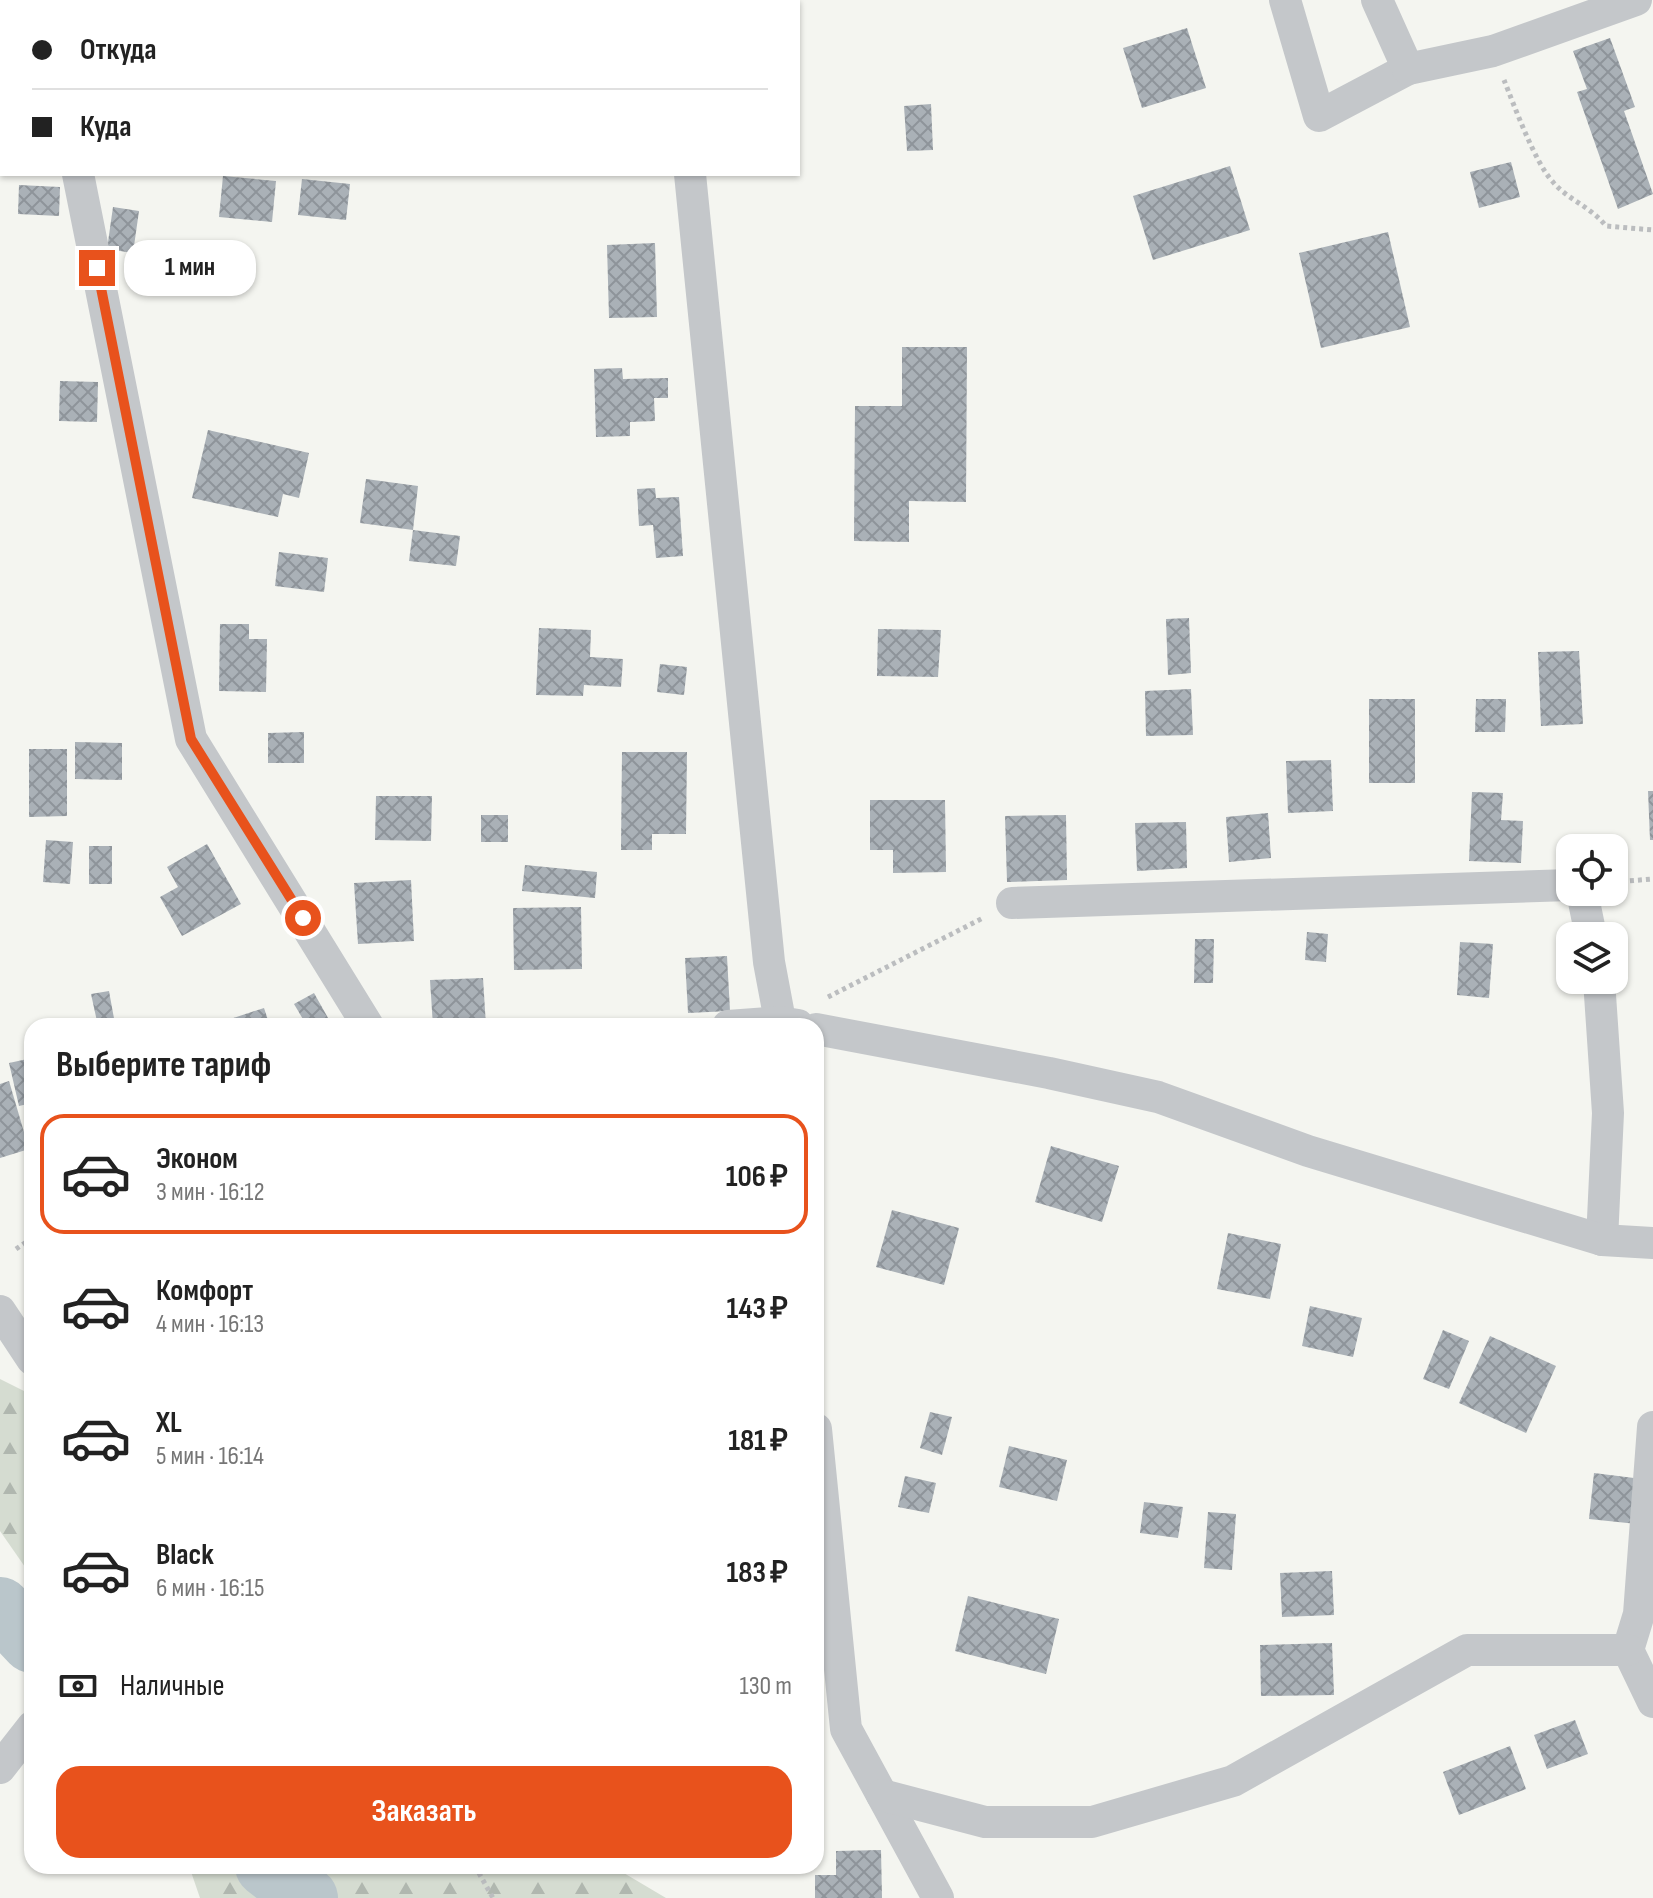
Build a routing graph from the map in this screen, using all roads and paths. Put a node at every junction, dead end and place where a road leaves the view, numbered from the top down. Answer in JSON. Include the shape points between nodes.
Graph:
{"nodes":[{"id":1,"x":1285,"y":0,"type":"edge"},
{"id":2,"x":1377,"y":0,"type":"edge"},
{"id":3,"x":1636,"y":0,"type":"edge"},
{"id":4,"x":1493,"y":51,"type":"junction"},
{"id":5,"x":1408,"y":69,"type":"junction"},
{"id":6,"x":78,"y":176,"type":"edge"},
{"id":7,"x":690,"y":176,"type":"edge"},
{"id":8,"x":1653,"y":230,"type":"edge"},
{"id":9,"x":1653,"y":879,"type":"edge"},
{"id":10,"x":1628,"y":881,"type":"edge"},
{"id":11,"x":1556,"y":885,"type":"edge"},
{"id":12,"x":1012,"y":903,"type":"joint"},
{"id":13,"x":1600,"y":994,"type":"edge"},
{"id":14,"x":363,"y":1018,"type":"edge"},
{"id":15,"x":785,"y":1018,"type":"edge"},
{"id":16,"x":800,"y":1018,"type":"edge"},
{"id":17,"x":824,"y":1031,"type":"edge"},
{"id":18,"x":1602,"y":1240,"type":"junction"},
{"id":19,"x":1653,"y":1243,"type":"edge"},
{"id":20,"x":24,"y":1244,"type":"edge"},
{"id":21,"x":16,"y":1249,"type":"dead end"},
{"id":22,"x":0,"y":1311,"type":"edge"},
{"id":23,"x":24,"y":1347,"type":"edge"},
{"id":24,"x":1653,"y":1427,"type":"edge"},
{"id":25,"x":824,"y":1509,"type":"edge"},
{"id":26,"x":1628,"y":1650,"type":"junction"},
{"id":27,"x":1653,"y":1702,"type":"edge"},
{"id":28,"x":24,"y":1737,"type":"edge"},
{"id":29,"x":0,"y":1768,"type":"edge"},
{"id":30,"x":882,"y":1795,"type":"junction"},
{"id":31,"x":480,"y":1874,"type":"edge"},
{"id":32,"x":493,"y":1898,"type":"edge"},
{"id":33,"x":938,"y":1898,"type":"edge"}],
"edges":[{"from":1,"to":5,"type":"street","via":[[1319,116]]},
{"from":2,"to":5,"type":"street"},
{"from":3,"to":4,"type":"street"},
{"from":4,"to":5,"type":"street"},
{"from":4,"to":8,"type":"path","via":[[1517,115],[1552,182],[1592,209],[1606,226]]},
{"from":6,"to":14,"type":"street","via":[[191,739]]},
{"from":7,"to":15,"type":"street","via":[[769,962]]},
{"from":9,"to":10,"type":"path"},
{"from":11,"to":12,"type":"street"},
{"from":12,"to":16,"type":"path"},
{"from":13,"to":18,"type":"street","via":[[1608,1113]]},
{"from":17,"to":18,"type":"street","via":[[1158,1097],[1308,1151]]},
{"from":18,"to":19,"type":"street"},
{"from":20,"to":21,"type":"path"},
{"from":22,"to":23,"type":"street"},
{"from":24,"to":26,"type":"street","via":[[1639,1614]]},
{"from":25,"to":30,"type":"street","via":[[846,1729]]},
{"from":26,"to":27,"type":"street"},
{"from":26,"to":30,"type":"street","via":[[1467,1650],[1233,1781],[1092,1822],[985,1822]]},
{"from":28,"to":29,"type":"street"},
{"from":30,"to":33,"type":"street"},
{"from":31,"to":32,"type":"path"}]}
